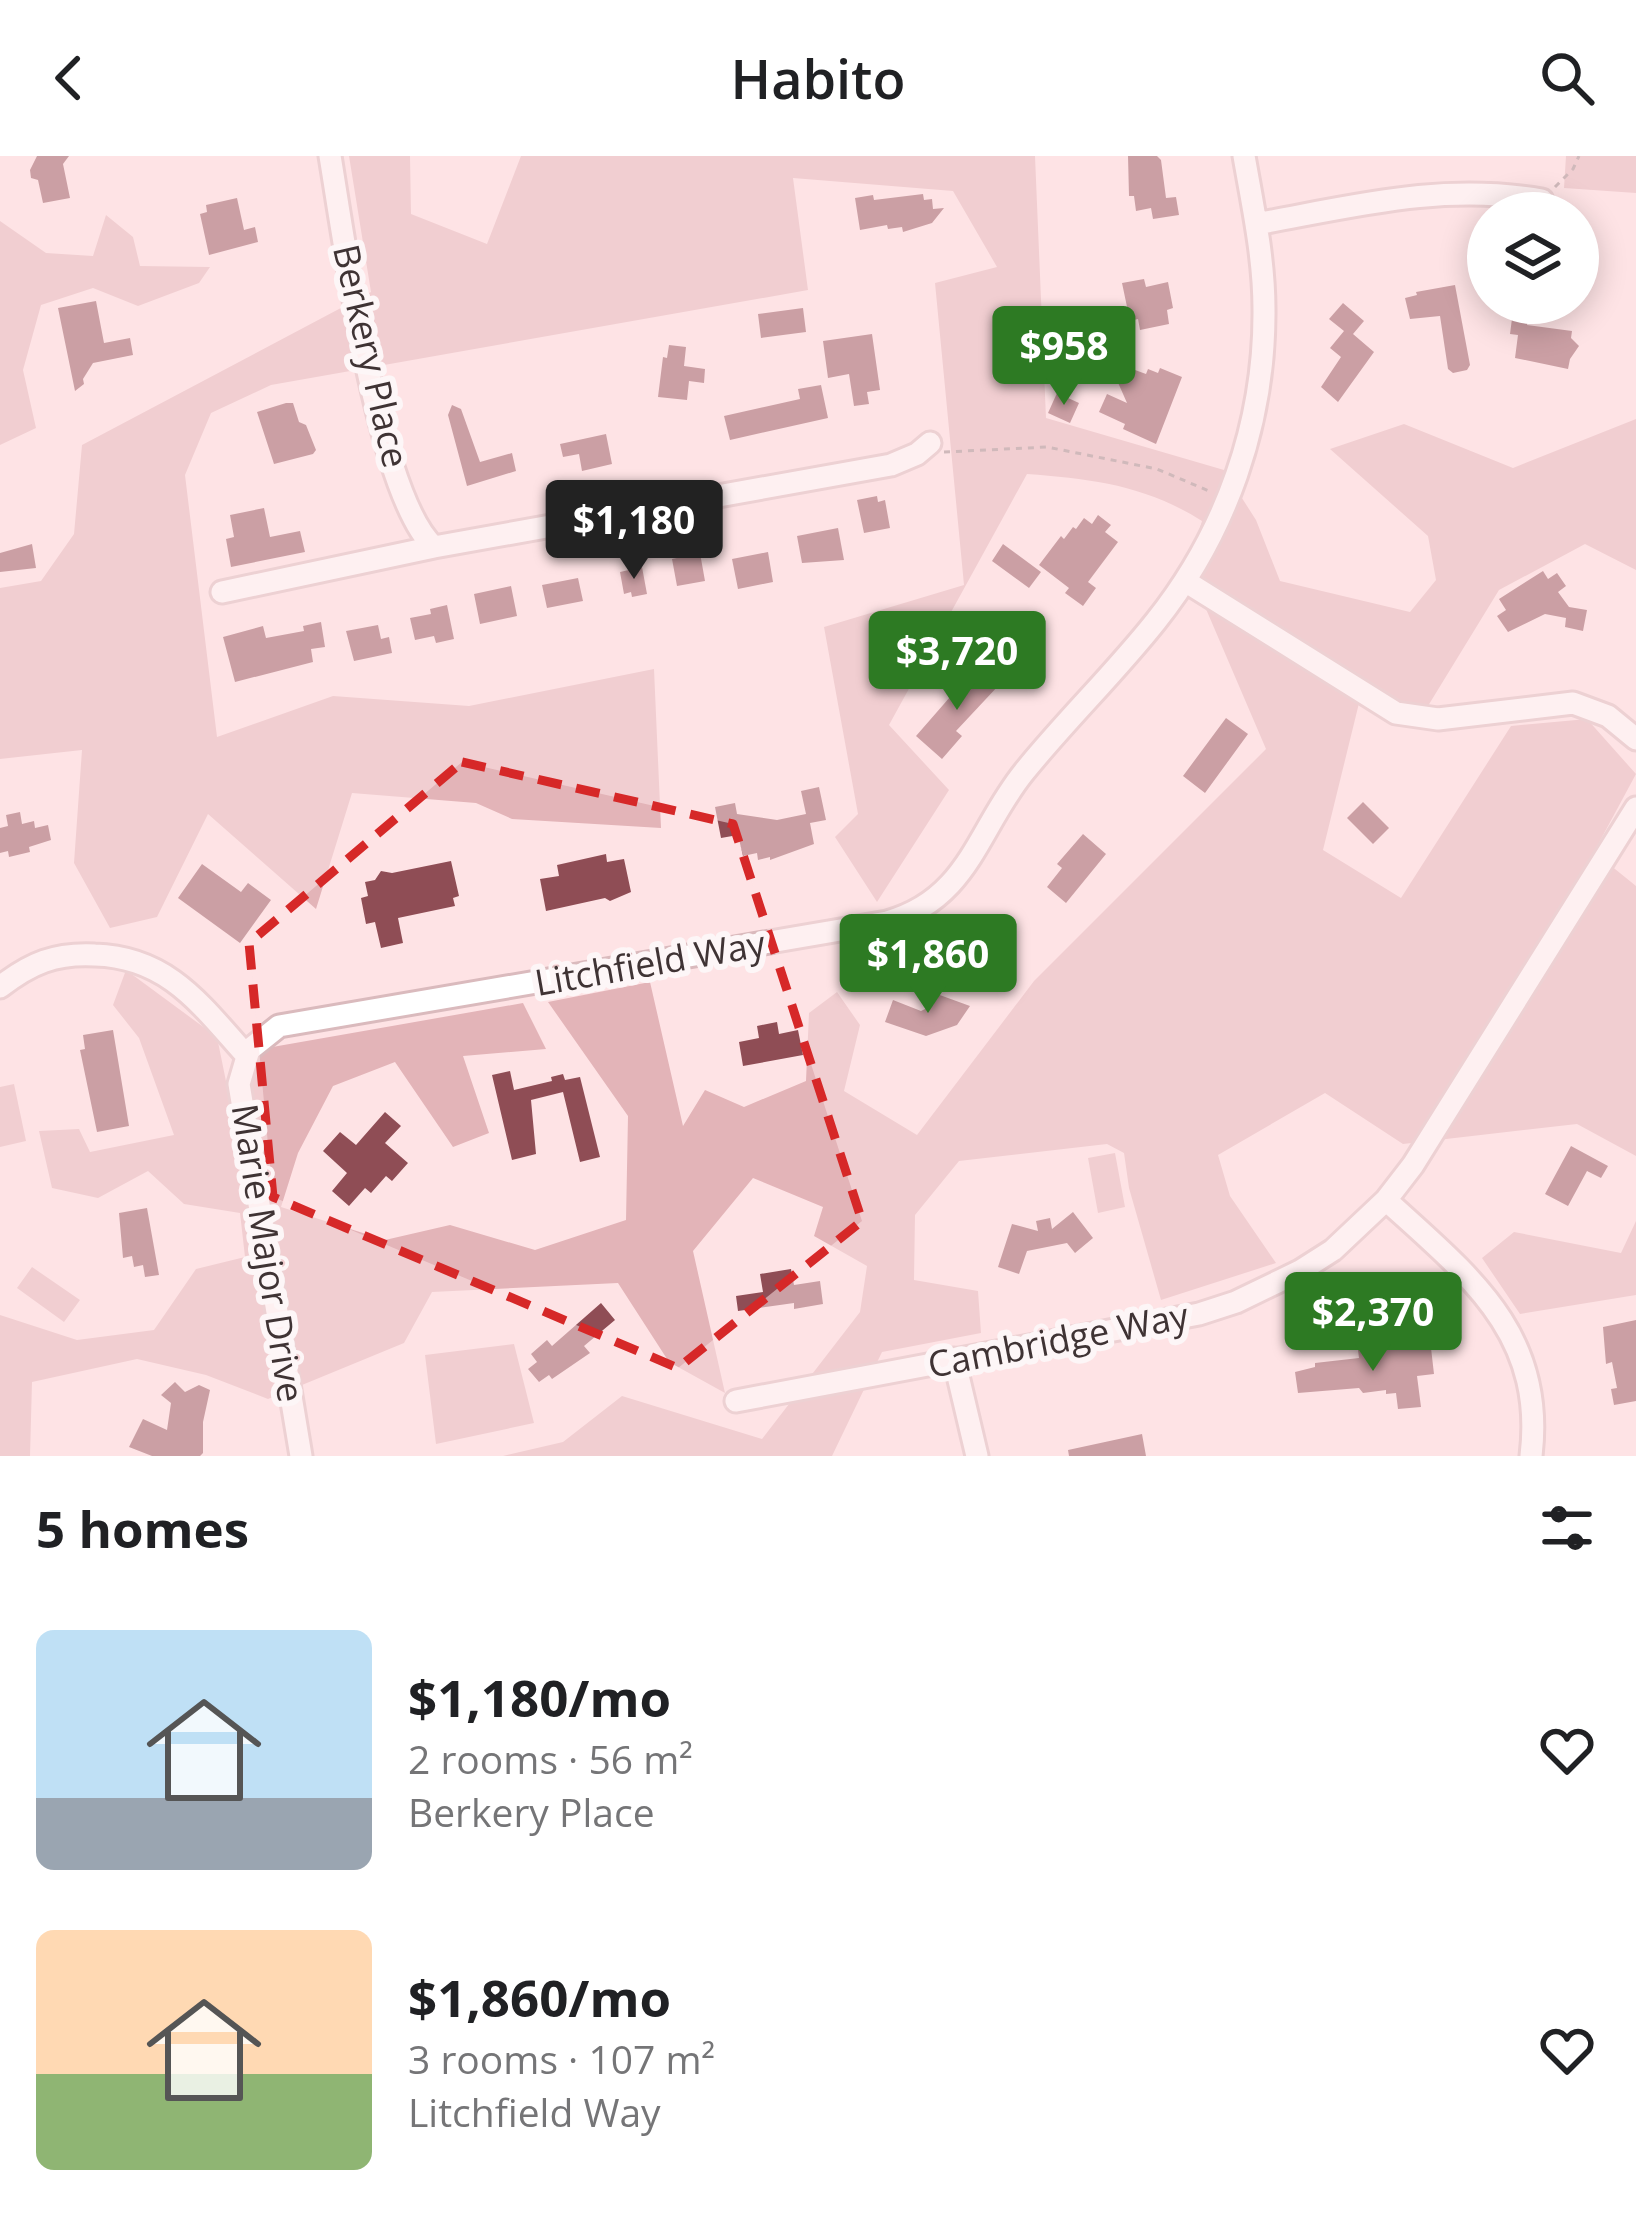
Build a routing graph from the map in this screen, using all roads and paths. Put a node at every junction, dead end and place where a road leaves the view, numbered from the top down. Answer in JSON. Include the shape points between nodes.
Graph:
{"nodes":[{"id":1,"x":330,"y":156,"type":"edge"},
{"id":2,"x":1244,"y":156,"type":"edge"},
{"id":3,"x":1579,"y":156,"type":"edge"},
{"id":4,"x":1550,"y":192,"type":"edge"},
{"id":5,"x":1467,"y":193,"type":"edge"},
{"id":6,"x":1256,"y":224,"type":"junction"},
{"id":7,"x":924,"y":448,"type":"joint"},
{"id":8,"x":1228,"y":498,"type":"junction"},
{"id":9,"x":434,"y":547,"type":"junction"},
{"id":10,"x":1185,"y":581,"type":"junction"},
{"id":11,"x":222,"y":592,"type":"dead end"},
{"id":12,"x":1636,"y":740,"type":"edge"},
{"id":13,"x":1636,"y":808,"type":"edge"},
{"id":14,"x":0,"y":987,"type":"edge"},
{"id":15,"x":246,"y":1055,"type":"junction"},
{"id":16,"x":1385,"y":1200,"type":"junction"},
{"id":17,"x":954,"y":1359,"type":"junction"},
{"id":18,"x":736,"y":1401,"type":"dead end"},
{"id":19,"x":301,"y":1456,"type":"edge"},
{"id":20,"x":977,"y":1456,"type":"edge"},
{"id":21,"x":1531,"y":1456,"type":"edge"}],
"edges":[{"from":1,"to":9,"type":"street","name":"Berkery Place","via":[[379,416],[410,517]]},
{"from":2,"to":6,"type":"street","name":"Litchfield Way"},
{"from":3,"to":4,"type":"path"},
{"from":5,"to":6,"type":"street"},
{"from":6,"to":8,"type":"street","name":"Litchfield Way","via":[[1263,352]]},
{"from":7,"to":8,"type":"path","via":[[1037,445],[1157,469]]},
{"from":7,"to":9,"type":"street","via":[[891,465]]},
{"from":8,"to":10,"type":"street","name":"Litchfield Way"},
{"from":9,"to":11,"type":"street"},
{"from":10,"to":12,"type":"street","via":[[1396,713],[1438,719],[1573,704],[1608,716]]},
{"from":10,"to":15,"type":"street","name":"Litchfield Way","via":[[1022,774],[963,870],[921,909],[874,924],[279,1026]]},
{"from":13,"to":16,"type":"street","name":"Cambridge Way"},
{"from":14,"to":15,"type":"street","name":"Marie Major Drive","via":[[64,954],[150,964]]},
{"from":15,"to":19,"type":"street","name":"Marie Major Drive","via":[[239,1084]]},
{"from":16,"to":17,"type":"street","name":"Cambridge Way","via":[[1333,1250],[1236,1302]]},
{"from":16,"to":21,"type":"street","via":[[1471,1278],[1506,1324],[1528,1376]]},
{"from":17,"to":18,"type":"street","name":"Cambridge Way"},
{"from":17,"to":20,"type":"street"}]}
